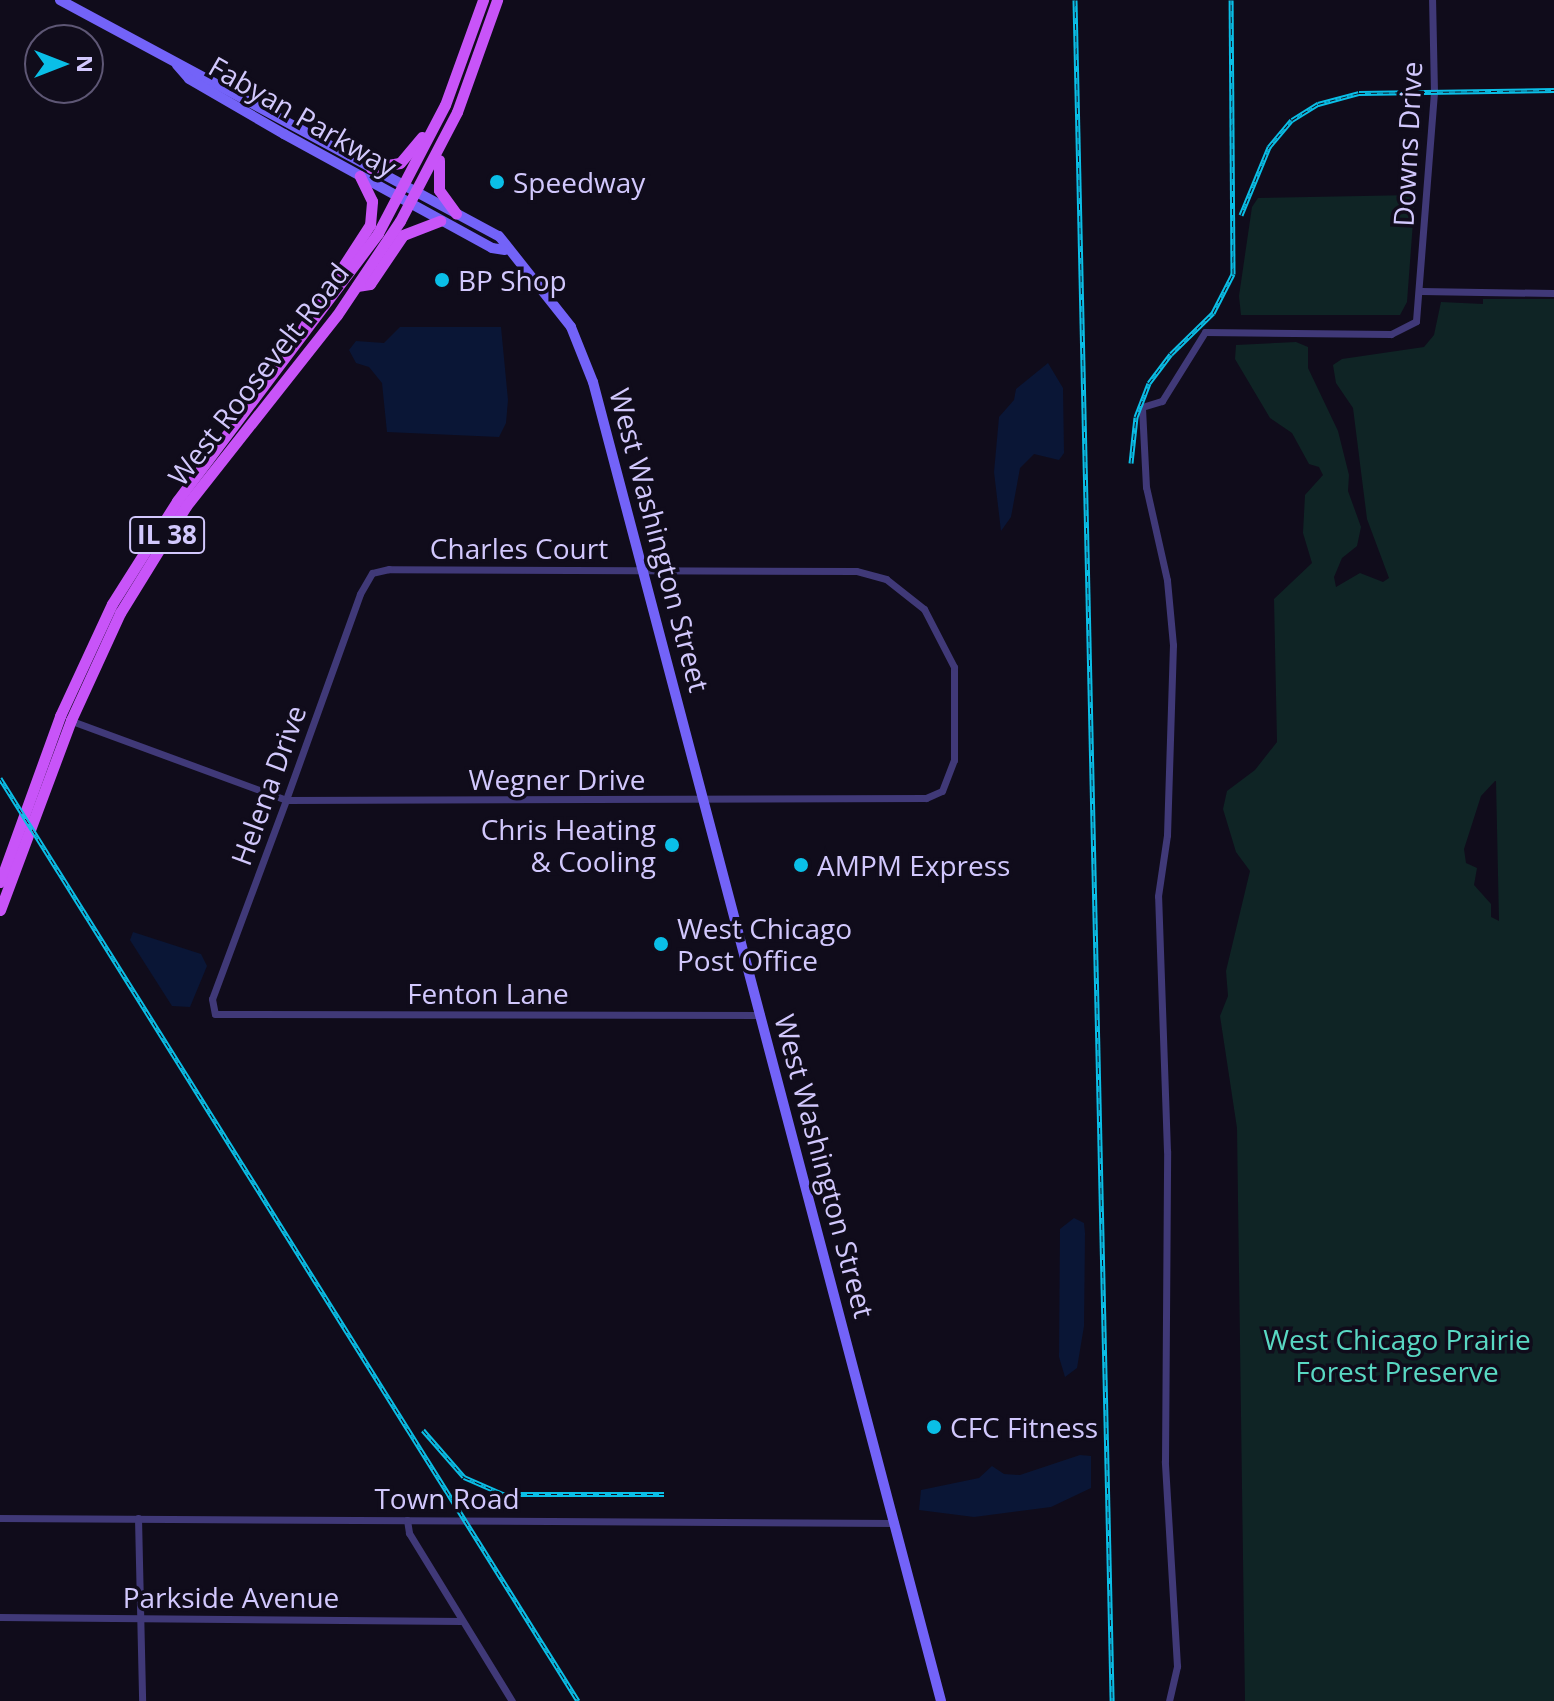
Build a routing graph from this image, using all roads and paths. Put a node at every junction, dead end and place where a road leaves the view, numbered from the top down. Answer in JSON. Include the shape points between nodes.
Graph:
{"nodes":[{"id":1,"x":60,"y":0,"type":"edge"},
{"id":2,"x":483,"y":0,"type":"edge"},
{"id":3,"x":497,"y":0,"type":"edge"},
{"id":4,"x":1432,"y":0,"type":"edge"},
{"id":5,"x":177,"y":65,"type":"junction"},
{"id":6,"x":451,"y":91,"type":"junction"},
{"id":7,"x":444,"y":138,"type":"junction"},
{"id":8,"x":371,"y":168,"type":"junction"},
{"id":9,"x":360,"y":176,"type":"junction"},
{"id":10,"x":411,"y":189,"type":"junction"},
{"id":11,"x":404,"y":201,"type":"junction"},
{"id":12,"x":456,"y":213,"type":"junction"},
{"id":13,"x":440,"y":221,"type":"junction"},
{"id":14,"x":505,"y":250,"type":"junction"},
{"id":15,"x":357,"y":286,"type":"junction"},
{"id":16,"x":1421,"y":291,"type":"junction"},
{"id":17,"x":1554,"y":293,"type":"edge"},
{"id":18,"x":297,"y":345,"type":"junction"},
{"id":19,"x":643,"y":571,"type":"junction"},
{"id":20,"x":372,"y":573,"type":"joint"},
{"id":21,"x":954,"y":667,"type":"joint"},
{"id":22,"x":65,"y":718,"type":"junction"},
{"id":23,"x":286,"y":800,"type":"junction"},
{"id":24,"x":704,"y":801,"type":"junction"},
{"id":25,"x":0,"y":882,"type":"edge"},
{"id":26,"x":0,"y":910,"type":"edge"},
{"id":27,"x":215,"y":1014,"type":"joint"},
{"id":28,"x":761,"y":1015,"type":"junction"},
{"id":29,"x":0,"y":1518,"type":"edge"},
{"id":30,"x":138,"y":1518,"type":"junction"},
{"id":31,"x":407,"y":1520,"type":"junction"},
{"id":32,"x":895,"y":1523,"type":"junction"},
{"id":33,"x":0,"y":1617,"type":"edge"},
{"id":34,"x":140,"y":1618,"type":"junction"},
{"id":35,"x":462,"y":1621,"type":"junction"},
{"id":36,"x":142,"y":1701,"type":"edge"},
{"id":37,"x":512,"y":1701,"type":"edge"},
{"id":38,"x":941,"y":1701,"type":"edge"},
{"id":39,"x":1169,"y":1701,"type":"edge"}],
"edges":[{"from":1,"to":5,"type":"main road","name":"Fabyan Parkway"},
{"from":2,"to":6,"type":"main road","name":"West Roosevelt Road","number":"IL 38"},
{"from":3,"to":7,"type":"main road","name":"West Roosevelt Road","number":"IL 38","via":[[479,59]]},
{"from":4,"to":16,"type":"street","name":"Downs Drive","via":[[1434,92]]},
{"from":5,"to":8,"type":"main road","name":"Fabyan Parkway","via":[[200,71]]},
{"from":5,"to":9,"type":"main road","name":"Fabyan Parkway","via":[[189,79]]},
{"from":6,"to":8,"type":"main road","via":[[440,98],[413,153],[395,165]]},
{"from":6,"to":10,"type":"main road","name":"West Roosevelt Road","number":"IL 38"},
{"from":7,"to":10,"type":"main road","name":"West Roosevelt Road","number":"IL 38"},
{"from":7,"to":12,"type":"main road","via":[[436,182]]},
{"from":8,"to":10,"type":"main road","name":"Fabyan Parkway"},
{"from":9,"to":11,"type":"main road","name":"Fabyan Parkway"},
{"from":9,"to":18,"type":"main road","via":[[372,201],[370,225],[303,325]]},
{"from":10,"to":11,"type":"main road","name":"West Roosevelt Road","number":"IL 38"},
{"from":10,"to":12,"type":"main road","name":"West Washington Street"},
{"from":11,"to":13,"type":"main road","name":"West Washington Street"},
{"from":11,"to":15,"type":"main road","name":"West Roosevelt Road","number":"IL 38"},
{"from":11,"to":18,"type":"main road","name":"West Roosevelt Road","number":"IL 38"},
{"from":12,"to":14,"type":"main road","name":"West Washington Street","via":[[499,236]]},
{"from":13,"to":14,"type":"main road","name":"West Washington Street"},
{"from":13,"to":15,"type":"main road","via":[[403,235],[370,284]]},
{"from":14,"to":19,"type":"main road","name":"West Washington Street","via":[[547,293],[580,345]]},
{"from":15,"to":22,"type":"main road","name":"West Roosevelt Road","number":"IL 38","via":[[151,558]]},
{"from":16,"to":17,"type":"street"},
{"from":16,"to":39,"type":"street","name":"Downs Drive","via":[[1416,321],[1401,332],[1205,332],[1162,401],[1142,407],[1146,487],[1173,623],[1167,835],[1158,896],[1167,1151],[1165,1461],[1177,1666]]},
{"from":18,"to":22,"type":"main road","name":"West Roosevelt Road","number":"IL 38","via":[[138,560],[87,652]]},
{"from":19,"to":20,"type":"street","name":"Charles Court"},
{"from":19,"to":21,"type":"street","name":"Charles Court","via":[[856,571],[886,579],[937,625]]},
{"from":19,"to":24,"type":"main road","name":"West Washington Street"},
{"from":20,"to":23,"type":"street","name":"Helena Drive"},
{"from":21,"to":24,"type":"street","name":"Wegner Drive","via":[[954,760],[942,791],[926,798]]},
{"from":22,"to":23,"type":"street","name":"Wegner Drive"},
{"from":22,"to":25,"type":"main road","name":"West Roosevelt Road","number":"IL 38"},
{"from":22,"to":26,"type":"main road","name":"West Roosevelt Road","number":"IL 38"},
{"from":23,"to":24,"type":"street","name":"Wegner Drive"},
{"from":23,"to":27,"type":"street","name":"Helena Drive","via":[[212,999]]},
{"from":24,"to":28,"type":"main road","name":"West Washington Street"},
{"from":27,"to":28,"type":"street","name":"Fenton Lane"},
{"from":28,"to":32,"type":"main road","name":"West Washington Street"},
{"from":29,"to":30,"type":"street","name":"Town Road"},
{"from":30,"to":31,"type":"street","name":"Town Road"},
{"from":30,"to":34,"type":"street"},
{"from":31,"to":32,"type":"street","name":"Town Road"},
{"from":31,"to":35,"type":"street","via":[[409,1533]]},
{"from":32,"to":38,"type":"main road","name":"West Washington Street"},
{"from":33,"to":34,"type":"street","name":"Parkside Avenue"},
{"from":34,"to":35,"type":"street","name":"Parkside Avenue"},
{"from":34,"to":36,"type":"street"},
{"from":35,"to":37,"type":"street"}]}
